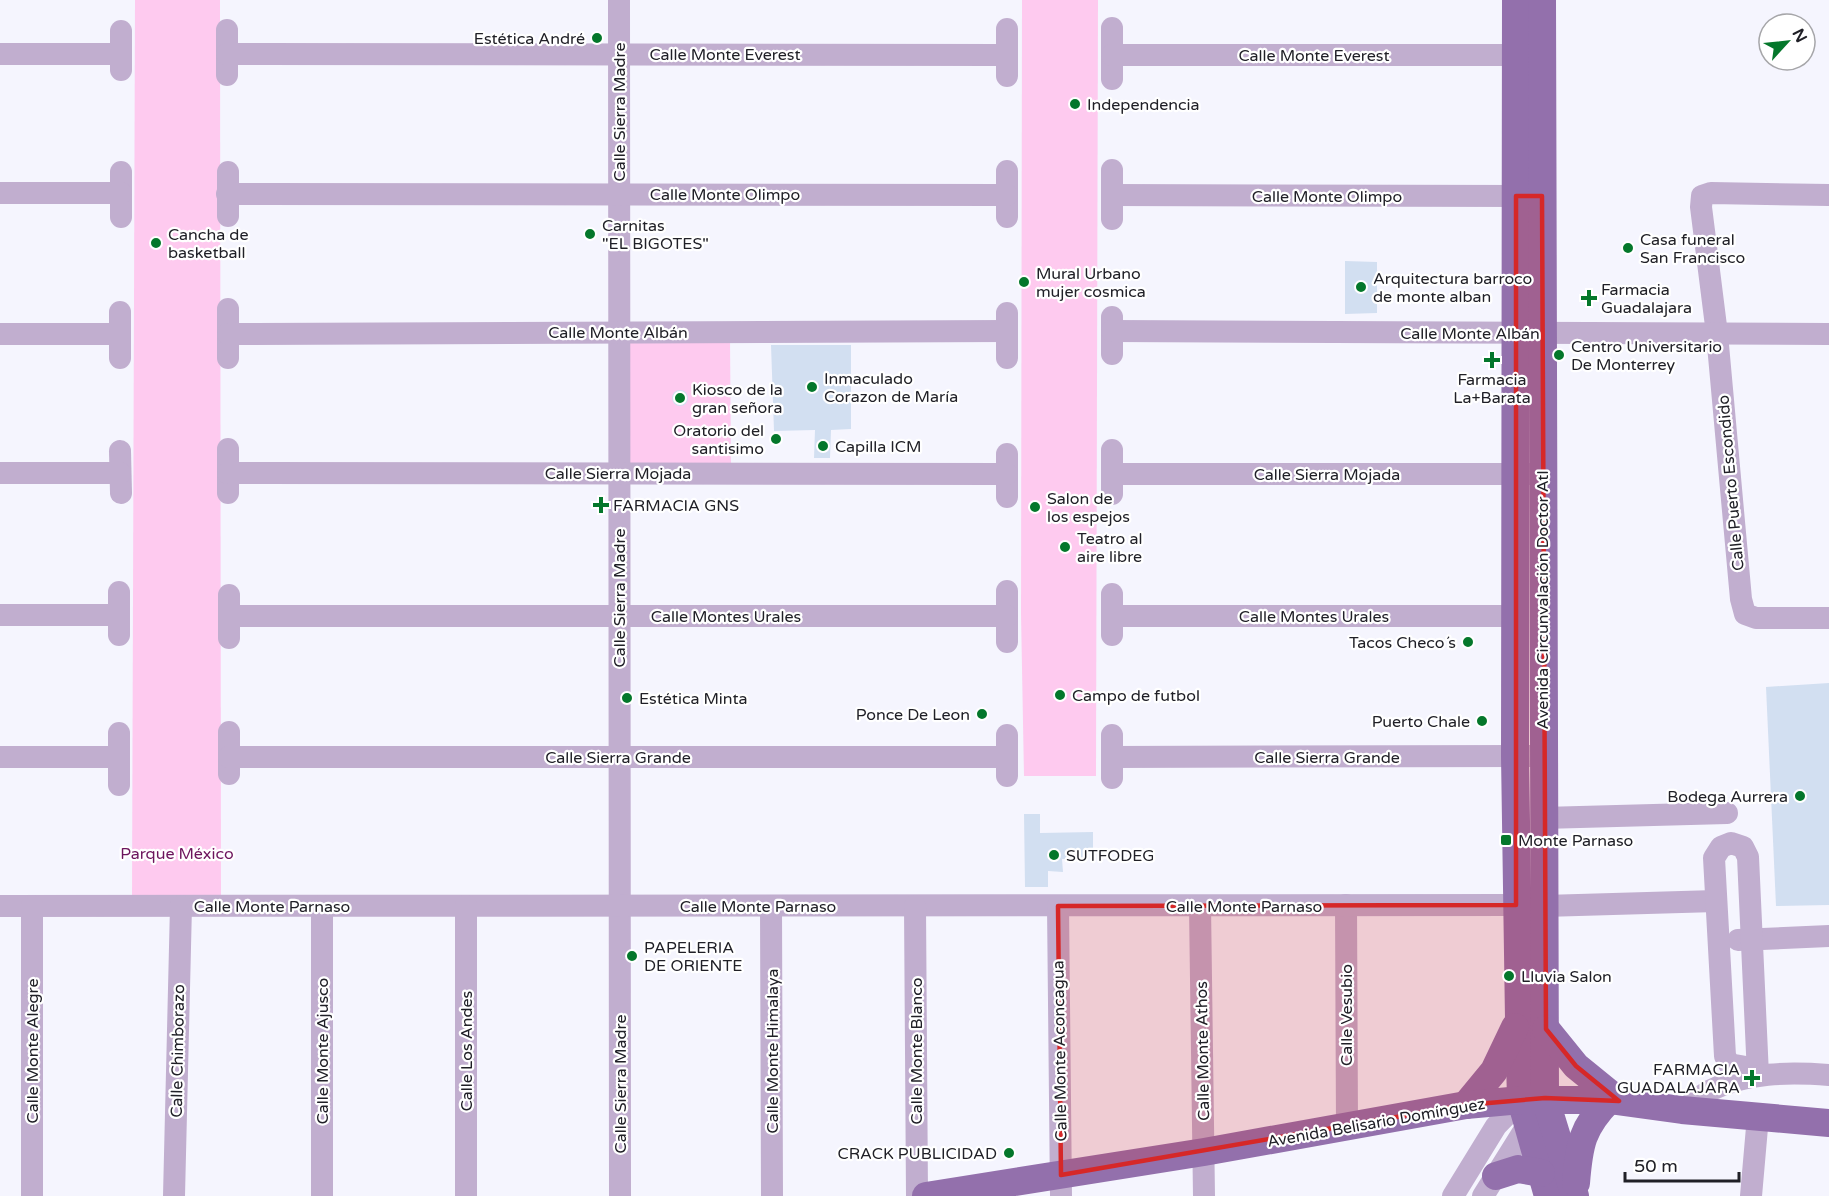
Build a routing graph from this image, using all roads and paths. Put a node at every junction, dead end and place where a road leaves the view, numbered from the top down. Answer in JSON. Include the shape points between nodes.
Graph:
{"nodes":[{"id":1,"x":619,"y":0,"type":"edge"},
{"id":2,"x":1516,"y":0,"type":"edge"},
{"id":3,"x":1542,"y":0,"type":"edge"},
{"id":4,"x":1112,"y":28,"type":"dead end"},
{"id":5,"x":1007,"y":29,"type":"dead end"},
{"id":6,"x":227,"y":30,"type":"dead end"},
{"id":7,"x":121,"y":52,"type":"dead end"},
{"id":8,"x":0,"y":54,"type":"edge"},
{"id":9,"x":619,"y":54,"type":"junction"},
{"id":10,"x":1112,"y":55,"type":"junction"},
{"id":11,"x":1516,"y":55,"type":"junction"},
{"id":12,"x":1112,"y":79,"type":"dead end"},
{"id":13,"x":1112,"y":170,"type":"dead end"},
{"id":14,"x":1007,"y":171,"type":"dead end"},
{"id":15,"x":0,"y":193,"type":"edge"},
{"id":16,"x":619,"y":194,"type":"junction"},
{"id":17,"x":1112,"y":195,"type":"junction"},
{"id":18,"x":1829,"y":195,"type":"edge"},
{"id":19,"x":1529,"y":196,"type":"junction"},
{"id":20,"x":121,"y":216,"type":"dead end"},
{"id":21,"x":228,"y":216,"type":"dead end"},
{"id":22,"x":1112,"y":219,"type":"dead end"},
{"id":23,"x":228,"y":309,"type":"dead end"},
{"id":24,"x":619,"y":332,"type":"junction"},
{"id":25,"x":228,"y":333,"type":"junction"},
{"id":26,"x":0,"y":334,"type":"edge"},
{"id":27,"x":1529,"y":334,"type":"junction"},
{"id":28,"x":1717,"y":334,"type":"junction"},
{"id":29,"x":1829,"y":334,"type":"edge"},
{"id":30,"x":1112,"y":354,"type":"dead end"},
{"id":31,"x":120,"y":358,"type":"dead end"},
{"id":32,"x":228,"y":358,"type":"dead end"},
{"id":33,"x":1007,"y":358,"type":"dead end"},
{"id":34,"x":228,"y":449,"type":"dead end"},
{"id":35,"x":1112,"y":450,"type":"dead end"},
{"id":36,"x":120,"y":472,"type":"dead end"},
{"id":37,"x":0,"y":473,"type":"edge"},
{"id":38,"x":619,"y":473,"type":"junction"},
{"id":39,"x":1529,"y":474,"type":"junction"},
{"id":40,"x":1007,"y":497,"type":"dead end"},
{"id":41,"x":1007,"y":591,"type":"dead end"},
{"id":42,"x":119,"y":592,"type":"dead end"},
{"id":43,"x":0,"y":615,"type":"edge"},
{"id":44,"x":1112,"y":615,"type":"dead end"},
{"id":45,"x":620,"y":616,"type":"junction"},
{"id":46,"x":1007,"y":616,"type":"junction"},
{"id":47,"x":1515,"y":616,"type":"junction"},
{"id":48,"x":1829,"y":618,"type":"edge"},
{"id":49,"x":229,"y":638,"type":"dead end"},
{"id":50,"x":1007,"y":642,"type":"dead end"},
{"id":51,"x":229,"y":732,"type":"dead end"},
{"id":52,"x":119,"y":733,"type":"dead end"},
{"id":53,"x":1007,"y":756,"type":"dead end"},
{"id":54,"x":1529,"y":756,"type":"junction"},
{"id":55,"x":0,"y":757,"type":"edge"},
{"id":56,"x":119,"y":757,"type":"junction"},
{"id":57,"x":620,"y":757,"type":"junction"},
{"id":58,"x":1112,"y":757,"type":"dead end"},
{"id":59,"x":119,"y":785,"type":"dead end"},
{"id":60,"x":1727,"y":813,"type":"dead end"},
{"id":61,"x":1543,"y":818,"type":"junction"},
{"id":62,"x":1716,"y":901,"type":"junction"},
{"id":63,"x":1346,"y":905,"type":"junction"},
{"id":64,"x":1530,"y":905,"type":"junction"},
{"id":65,"x":0,"y":906,"type":"edge"},
{"id":66,"x":32,"y":906,"type":"junction"},
{"id":67,"x":181,"y":906,"type":"junction"},
{"id":68,"x":322,"y":906,"type":"junction"},
{"id":69,"x":466,"y":906,"type":"junction"},
{"id":70,"x":620,"y":906,"type":"junction"},
{"id":71,"x":771,"y":906,"type":"junction"},
{"id":72,"x":915,"y":906,"type":"junction"},
{"id":73,"x":1058,"y":906,"type":"junction"},
{"id":74,"x":1200,"y":906,"type":"junction"},
{"id":75,"x":1829,"y":936,"type":"edge"},
{"id":76,"x":1752,"y":939,"type":"junction"},
{"id":77,"x":1719,"y":942,"type":"junction"},
{"id":78,"x":1519,"y":1019,"type":"junction"},
{"id":79,"x":1546,"y":1029,"type":"junction"},
{"id":80,"x":1758,"y":1072,"type":"junction"},
{"id":81,"x":1829,"y":1075,"type":"edge"},
{"id":82,"x":1614,"y":1101,"type":"junction"},
{"id":83,"x":1466,"y":1105,"type":"junction"},
{"id":84,"x":1531,"y":1108,"type":"junction"},
{"id":85,"x":1682,"y":1110,"type":"junction"},
{"id":86,"x":1758,"y":1116,"type":"junction"},
{"id":87,"x":1829,"y":1123,"type":"edge"},
{"id":88,"x":1347,"y":1125,"type":"junction"},
{"id":89,"x":1204,"y":1152,"type":"junction"},
{"id":90,"x":1061,"y":1185,"type":"edge"},
{"id":91,"x":1494,"y":1187,"type":"edge"},
{"id":92,"x":1560,"y":1190,"type":"edge"},
{"id":93,"x":32,"y":1196,"type":"edge"},
{"id":94,"x":174,"y":1196,"type":"edge"},
{"id":95,"x":322,"y":1196,"type":"edge"},
{"id":96,"x":466,"y":1196,"type":"edge"},
{"id":97,"x":620,"y":1196,"type":"edge"},
{"id":98,"x":772,"y":1196,"type":"edge"},
{"id":99,"x":916,"y":1196,"type":"edge"},
{"id":100,"x":926,"y":1196,"type":"edge"},
{"id":101,"x":1204,"y":1196,"type":"edge"},
{"id":102,"x":1453,"y":1196,"type":"edge"},
{"id":103,"x":1751,"y":1196,"type":"edge"}],
"edges":[{"from":1,"to":9,"type":"street","name":"Calle Sierra Madre"},
{"from":2,"to":11,"type":"main road","name":"Avenida Circunvalación Doctor Atl"},
{"from":3,"to":19,"type":"main road","name":"Avenida Circunvalación Doctor Atl"},
{"from":4,"to":10,"type":"street"},
{"from":5,"to":9,"type":"street","name":"Calle Monte Everest","via":[[1007,65]]},
{"from":6,"to":9,"type":"street","name":"Calle Monte Everest","via":[[227,65]]},
{"from":7,"to":8,"type":"street"},
{"from":9,"to":16,"type":"street","name":"Calle Sierra Madre"},
{"from":10,"to":11,"type":"street","name":"Calle Monte Everest"},
{"from":10,"to":12,"type":"street"},
{"from":11,"to":19,"type":"main road","name":"Avenida Circunvalación Doctor Atl"},
{"from":13,"to":17,"type":"street"},
{"from":14,"to":16,"type":"street","name":"Calle Monte Olimpo","via":[[1007,206]]},
{"from":15,"to":20,"type":"street","via":[[121,183]]},
{"from":16,"to":21,"type":"street","name":"Calle Monte Olimpo","via":[[228,183]]},
{"from":16,"to":24,"type":"street","name":"Calle Sierra Madre"},
{"from":17,"to":19,"type":"street","name":"Calle Monte Olimpo"},
{"from":17,"to":22,"type":"street"},
{"from":18,"to":28,"type":"street","name":"Calle Puerto Escondido","via":[[1702,196]]},
{"from":19,"to":27,"type":"main road","name":"Avenida Circunvalación Doctor Atl"},
{"from":23,"to":25,"type":"street"},
{"from":24,"to":25,"type":"street","name":"Calle Monte Albán"},
{"from":24,"to":33,"type":"street","name":"Calle Monte Albán","via":[[1007,322]]},
{"from":24,"to":38,"type":"street","name":"Calle Sierra Madre"},
{"from":25,"to":32,"type":"street"},
{"from":26,"to":31,"type":"street","via":[[120,323]]},
{"from":27,"to":28,"type":"street","name":"Calle Monte Albán"},
{"from":27,"to":30,"type":"street","name":"Calle Monte Albán","via":[[1112,323]]},
{"from":27,"to":39,"type":"main road","name":"Avenida Circunvalación Doctor Atl"},
{"from":28,"to":29,"type":"street","name":"Calle Monte Albán"},
{"from":28,"to":48,"type":"street","name":"Calle Puerto Escondido","via":[[1745,614],[1756,618]]},
{"from":34,"to":38,"type":"street","name":"Calle Sierra Mojada","via":[[228,483]]},
{"from":35,"to":39,"type":"street","name":"Calle Sierra Mojada","via":[[1112,484]]},
{"from":36,"to":37,"type":"street"},
{"from":38,"to":40,"type":"street","name":"Calle Sierra Mojada","via":[[1007,464]]},
{"from":38,"to":45,"type":"street","name":"Calle Sierra Madre"},
{"from":39,"to":47,"type":"main road","name":"Avenida Circunvalación Doctor Atl"},
{"from":39,"to":54,"type":"main road","name":"Avenida Circunvalación Doctor Atl"},
{"from":41,"to":46,"type":"street"},
{"from":42,"to":43,"type":"street","via":[[119,625]]},
{"from":44,"to":47,"type":"street","name":"Calle Montes Urales"},
{"from":45,"to":46,"type":"street","name":"Calle Montes Urales"},
{"from":45,"to":49,"type":"street","name":"Calle Montes Urales","via":[[229,605]]},
{"from":45,"to":57,"type":"street","name":"Calle Sierra Madre"},
{"from":46,"to":50,"type":"street"},
{"from":47,"to":54,"type":"main road","name":"Avenida Circunvalación Doctor Atl"},
{"from":51,"to":57,"type":"street","name":"Calle Sierra Grande","via":[[229,766]]},
{"from":52,"to":56,"type":"street"},
{"from":53,"to":57,"type":"street","name":"Calle Sierra Grande"},
{"from":54,"to":58,"type":"street","name":"Calle Sierra Grande"},
{"from":54,"to":61,"type":"main road","name":"Avenida Circunvalación Doctor Atl"},
{"from":54,"to":64,"type":"main road","name":"Avenida Circunvalación Doctor Atl"},
{"from":55,"to":56,"type":"street"},
{"from":56,"to":59,"type":"street"},
{"from":57,"to":70,"type":"street","name":"Calle Sierra Madre"},
{"from":60,"to":61,"type":"street"},
{"from":61,"to":64,"type":"main road","name":"Avenida Circunvalación Doctor Atl"},
{"from":62,"to":64,"type":"street","name":"Calle Monte Parnaso"},
{"from":62,"to":76,"type":"street","via":[[1714,858],[1721,847],[1731,843],[1743,847],[1748,857]]},
{"from":62,"to":77,"type":"street"},
{"from":63,"to":64,"type":"street","name":"Calle Monte Parnaso"},
{"from":63,"to":74,"type":"street","name":"Calle Monte Parnaso"},
{"from":63,"to":88,"type":"street","name":"Calle Vesubio"},
{"from":64,"to":78,"type":"main road","name":"Avenida Circunvalación Doctor Atl"},
{"from":64,"to":79,"type":"main road","name":"Avenida Circunvalación Doctor Atl"},
{"from":65,"to":66,"type":"street","name":"Calle Monte Parnaso"},
{"from":66,"to":67,"type":"street","name":"Calle Monte Parnaso"},
{"from":66,"to":93,"type":"street","name":"Calle Monte Alegre"},
{"from":67,"to":68,"type":"street","name":"Calle Monte Parnaso"},
{"from":67,"to":94,"type":"street","name":"Calle Chimborazo"},
{"from":68,"to":69,"type":"street","name":"Calle Monte Parnaso"},
{"from":68,"to":95,"type":"street","name":"Calle Monte Ajusco"},
{"from":69,"to":70,"type":"street","name":"Calle Monte Parnaso"},
{"from":69,"to":96,"type":"street","name":"Calle Los Andes"},
{"from":70,"to":71,"type":"street","name":"Calle Monte Parnaso"},
{"from":70,"to":97,"type":"street","name":"Calle Sierra Madre"},
{"from":71,"to":72,"type":"street","name":"Calle Monte Parnaso"},
{"from":71,"to":98,"type":"street","name":"Calle Monte Himalaya"},
{"from":72,"to":73,"type":"street","name":"Calle Monte Parnaso"},
{"from":72,"to":99,"type":"street","name":"Calle Monte Blanco"},
{"from":73,"to":74,"type":"street","name":"Calle Monte Parnaso"},
{"from":73,"to":90,"type":"street","name":"Calle Monte Aconcagua"},
{"from":74,"to":89,"type":"street","name":"Calle Monte Athos"},
{"from":75,"to":76,"type":"street"},
{"from":76,"to":77,"type":"street"},
{"from":76,"to":80,"type":"street"},
{"from":77,"to":80,"type":"street","via":[[1725,1056],[1730,1064]]},
{"from":78,"to":83,"type":"main road","via":[[1494,1071]]},
{"from":78,"to":84,"type":"main road","name":"Avenida Circunvalación Doctor Atl"},
{"from":79,"to":82,"type":"main road","via":[[1576,1066]]},
{"from":79,"to":84,"type":"main road","name":"Avenida Circunvalación Doctor Atl"},
{"from":80,"to":81,"type":"street"},
{"from":80,"to":85,"type":"street","via":[[1709,1091]]},
{"from":82,"to":84,"type":"main road","name":"Avenida Belisario Domínguez"},
{"from":82,"to":85,"type":"main road","name":"Avenida Belisario Domínguez"},
{"from":82,"to":92,"type":"main road","via":[[1594,1115],[1584,1131]]},
{"from":83,"to":84,"type":"main road","name":"Avenida Belisario Domínguez"},
{"from":83,"to":88,"type":"main road","name":"Avenida Belisario Domínguez"},
{"from":84,"to":91,"type":"street"},
{"from":84,"to":92,"type":"main road","name":"Avenida Circunvalación Doctor Atl"},
{"from":84,"to":92,"type":"main road","name":"Avenida Circunvalación Doctor Atl"},
{"from":84,"to":102,"type":"street","via":[[1496,1126]]},
{"from":85,"to":86,"type":"main road","name":"Avenida Belisario Domínguez"},
{"from":86,"to":87,"type":"main road","name":"Avenida Belisario Domínguez"},
{"from":86,"to":103,"type":"street"},
{"from":88,"to":89,"type":"main road","name":"Avenida Belisario Domínguez"},
{"from":89,"to":90,"type":"main road","name":"Avenida Belisario Domínguez"},
{"from":89,"to":101,"type":"street","name":"Calle Monte Athos"},
{"from":90,"to":100,"type":"main road","name":"Avenida Belisario Domínguez"},
{"from":91,"to":92,"type":"main road","via":[[1518,1168]]}]}
